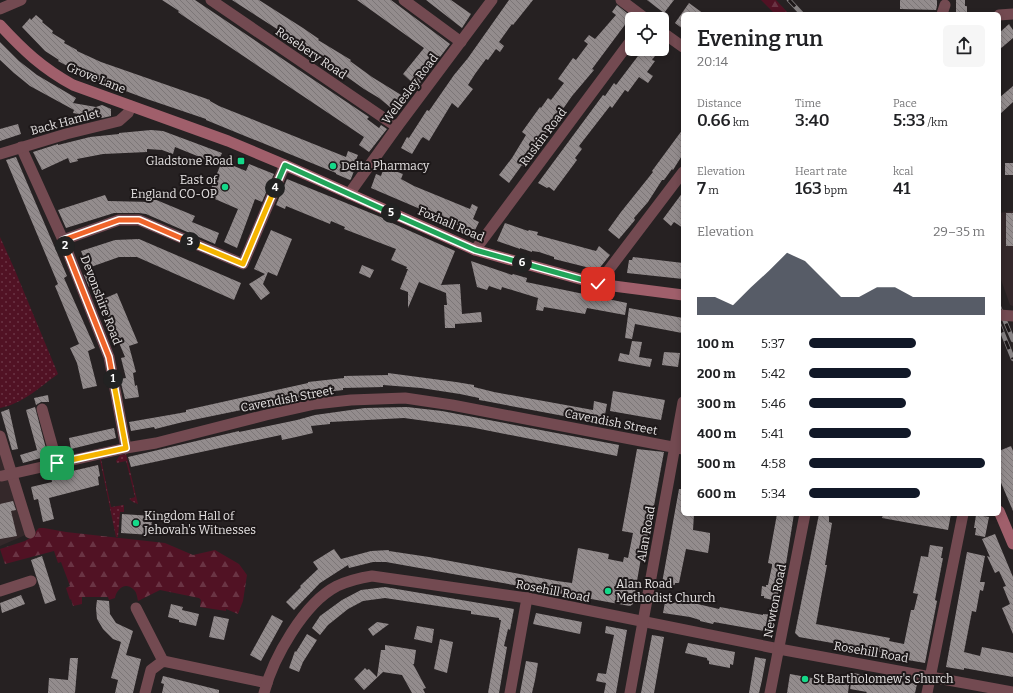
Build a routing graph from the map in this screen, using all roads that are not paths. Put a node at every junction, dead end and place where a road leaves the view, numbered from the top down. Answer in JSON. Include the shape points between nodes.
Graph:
{"nodes":[{"id":1,"x":21,"y":0,"type":"edge"},
{"id":2,"x":211,"y":0,"type":"edge"},
{"id":3,"x":404,"y":0,"type":"edge"},
{"id":4,"x":492,"y":0,"type":"edge"},
{"id":5,"x":621,"y":0,"type":"edge"},
{"id":6,"x":0,"y":9,"type":"edge"},
{"id":7,"x":637,"y":12,"type":"edge"},
{"id":8,"x":1013,"y":14,"type":"edge"},
{"id":9,"x":1001,"y":15,"type":"edge"},
{"id":10,"x":0,"y":25,"type":"edge"},
{"id":11,"x":669,"y":37,"type":"edge"},
{"id":12,"x":461,"y":42,"type":"junction"},
{"id":13,"x":681,"y":46,"type":"edge"},
{"id":14,"x":625,"y":48,"type":"edge"},
{"id":15,"x":131,"y":106,"type":"junction"},
{"id":16,"x":397,"y":127,"type":"junction"},
{"id":17,"x":21,"y":147,"type":"junction"},
{"id":18,"x":0,"y":154,"type":"edge"},
{"id":19,"x":285,"y":165,"type":"junction"},
{"id":20,"x":681,"y":175,"type":"edge"},
{"id":21,"x":349,"y":194,"type":"junction"},
{"id":22,"x":63,"y":240,"type":"junction"},
{"id":23,"x":475,"y":250,"type":"junction"},
{"id":24,"x":598,"y":284,"type":"junction"},
{"id":25,"x":681,"y":295,"type":"edge"},
{"id":26,"x":1001,"y":315,"type":"edge"},
{"id":27,"x":1013,"y":316,"type":"edge"},
{"id":28,"x":42,"y":409,"type":"dead end"},
{"id":29,"x":681,"y":425,"type":"edge"},
{"id":30,"x":0,"y":436,"type":"edge"},
{"id":31,"x":126,"y":448,"type":"junction"},
{"id":32,"x":679,"y":448,"type":"edge"},
{"id":33,"x":57,"y":463,"type":"junction"},
{"id":34,"x":7,"y":475,"type":"junction"},
{"id":35,"x":805,"y":516,"type":"edge"},
{"id":36,"x":963,"y":516,"type":"edge"},
{"id":37,"x":1001,"y":516,"type":"edge"},
{"id":38,"x":30,"y":533,"type":"dead end"},
{"id":39,"x":1013,"y":544,"type":"edge"},
{"id":40,"x":31,"y":581,"type":"dead end"},
{"id":41,"x":0,"y":591,"type":"edge"},
{"id":42,"x":527,"y":598,"type":"junction"},
{"id":43,"x":136,"y":608,"type":"dead end"},
{"id":44,"x":643,"y":621,"type":"junction"},
{"id":45,"x":778,"y":649,"type":"junction"},
{"id":46,"x":163,"y":660,"type":"junction"},
{"id":47,"x":930,"y":676,"type":"junction"},
{"id":48,"x":265,"y":688,"type":"edge"},
{"id":49,"x":1013,"y":692,"type":"edge"},
{"id":50,"x":145,"y":693,"type":"edge"},
{"id":51,"x":510,"y":693,"type":"edge"},
{"id":52,"x":630,"y":693,"type":"edge"},
{"id":53,"x":770,"y":693,"type":"edge"},
{"id":54,"x":927,"y":693,"type":"edge"}],
"edges":[{"from":1,"to":6,"type":"street"},
{"from":2,"to":16,"type":"street","name":"Rosebery Road"},
{"from":3,"to":12,"type":"street"},
{"from":4,"to":12,"type":"street","name":"Wellesley Road"},
{"from":5,"to":7,"type":"street"},
{"from":8,"to":9,"type":"street"},
{"from":10,"to":15,"type":"main road","name":"Grove Lane","via":[[21,48],[58,77],[86,91]]},
{"from":11,"to":13,"type":"street"},
{"from":12,"to":16,"type":"street","name":"Wellesley Road"},
{"from":14,"to":23,"type":"street","name":"Ruskin Road"},
{"from":15,"to":17,"type":"street","name":"Back Hamlet","via":[[128,113],[119,121]]},
{"from":15,"to":19,"type":"main road","name":"Foxhall Road"},
{"from":16,"to":21,"type":"street","name":"Wellesley Road"},
{"from":17,"to":18,"type":"street","name":"Back Hamlet"},
{"from":17,"to":22,"type":"street","name":"Devonshire Road"},
{"from":19,"to":21,"type":"main road","name":"Foxhall Road"},
{"from":19,"to":22,"type":"street","via":[[243,264],[139,220],[119,220]]},
{"from":20,"to":24,"type":"street"},
{"from":21,"to":23,"type":"main road","name":"Foxhall Road"},
{"from":22,"to":31,"type":"street","name":"Devonshire Road","via":[[109,357]]},
{"from":23,"to":24,"type":"main road","name":"Foxhall Road"},
{"from":24,"to":25,"type":"main road","name":"Foxhall Road"},
{"from":26,"to":27,"type":"street","bridge":true},
{"from":28,"to":33,"type":"street"},
{"from":29,"to":32,"type":"street","name":"Alan Road"},
{"from":30,"to":34,"type":"street"},
{"from":31,"to":32,"type":"street","name":"Cavendish Street","via":[[315,404],[405,398]]},
{"from":31,"to":33,"type":"street","name":"Cavendish Street"},
{"from":32,"to":44,"type":"street","name":"Alan Road"},
{"from":33,"to":34,"type":"street","name":"Cavendish Street"},
{"from":34,"to":38,"type":"street"},
{"from":35,"to":45,"type":"street","name":"Newton Road"},
{"from":36,"to":47,"type":"street"},
{"from":37,"to":39,"type":"main road"},
{"from":40,"to":41,"type":"street"},
{"from":42,"to":44,"type":"street","name":"Rosehill Road"},
{"from":42,"to":48,"type":"street","name":"Rosehill Road","via":[[372,576],[355,578],[336,587],[304,615],[275,662]]},
{"from":42,"to":51,"type":"street"},
{"from":43,"to":46,"type":"street"},
{"from":44,"to":45,"type":"street","name":"Rosehill Road"},
{"from":44,"to":52,"type":"street","name":"Alan Road"},
{"from":45,"to":47,"type":"street","name":"Rosehill Road"},
{"from":45,"to":53,"type":"street","name":"Newton Road"},
{"from":46,"to":48,"type":"street"},
{"from":46,"to":50,"type":"street","via":[[151,670]]},
{"from":47,"to":49,"type":"street","name":"Rosehill Road"},
{"from":47,"to":54,"type":"street"}]}
